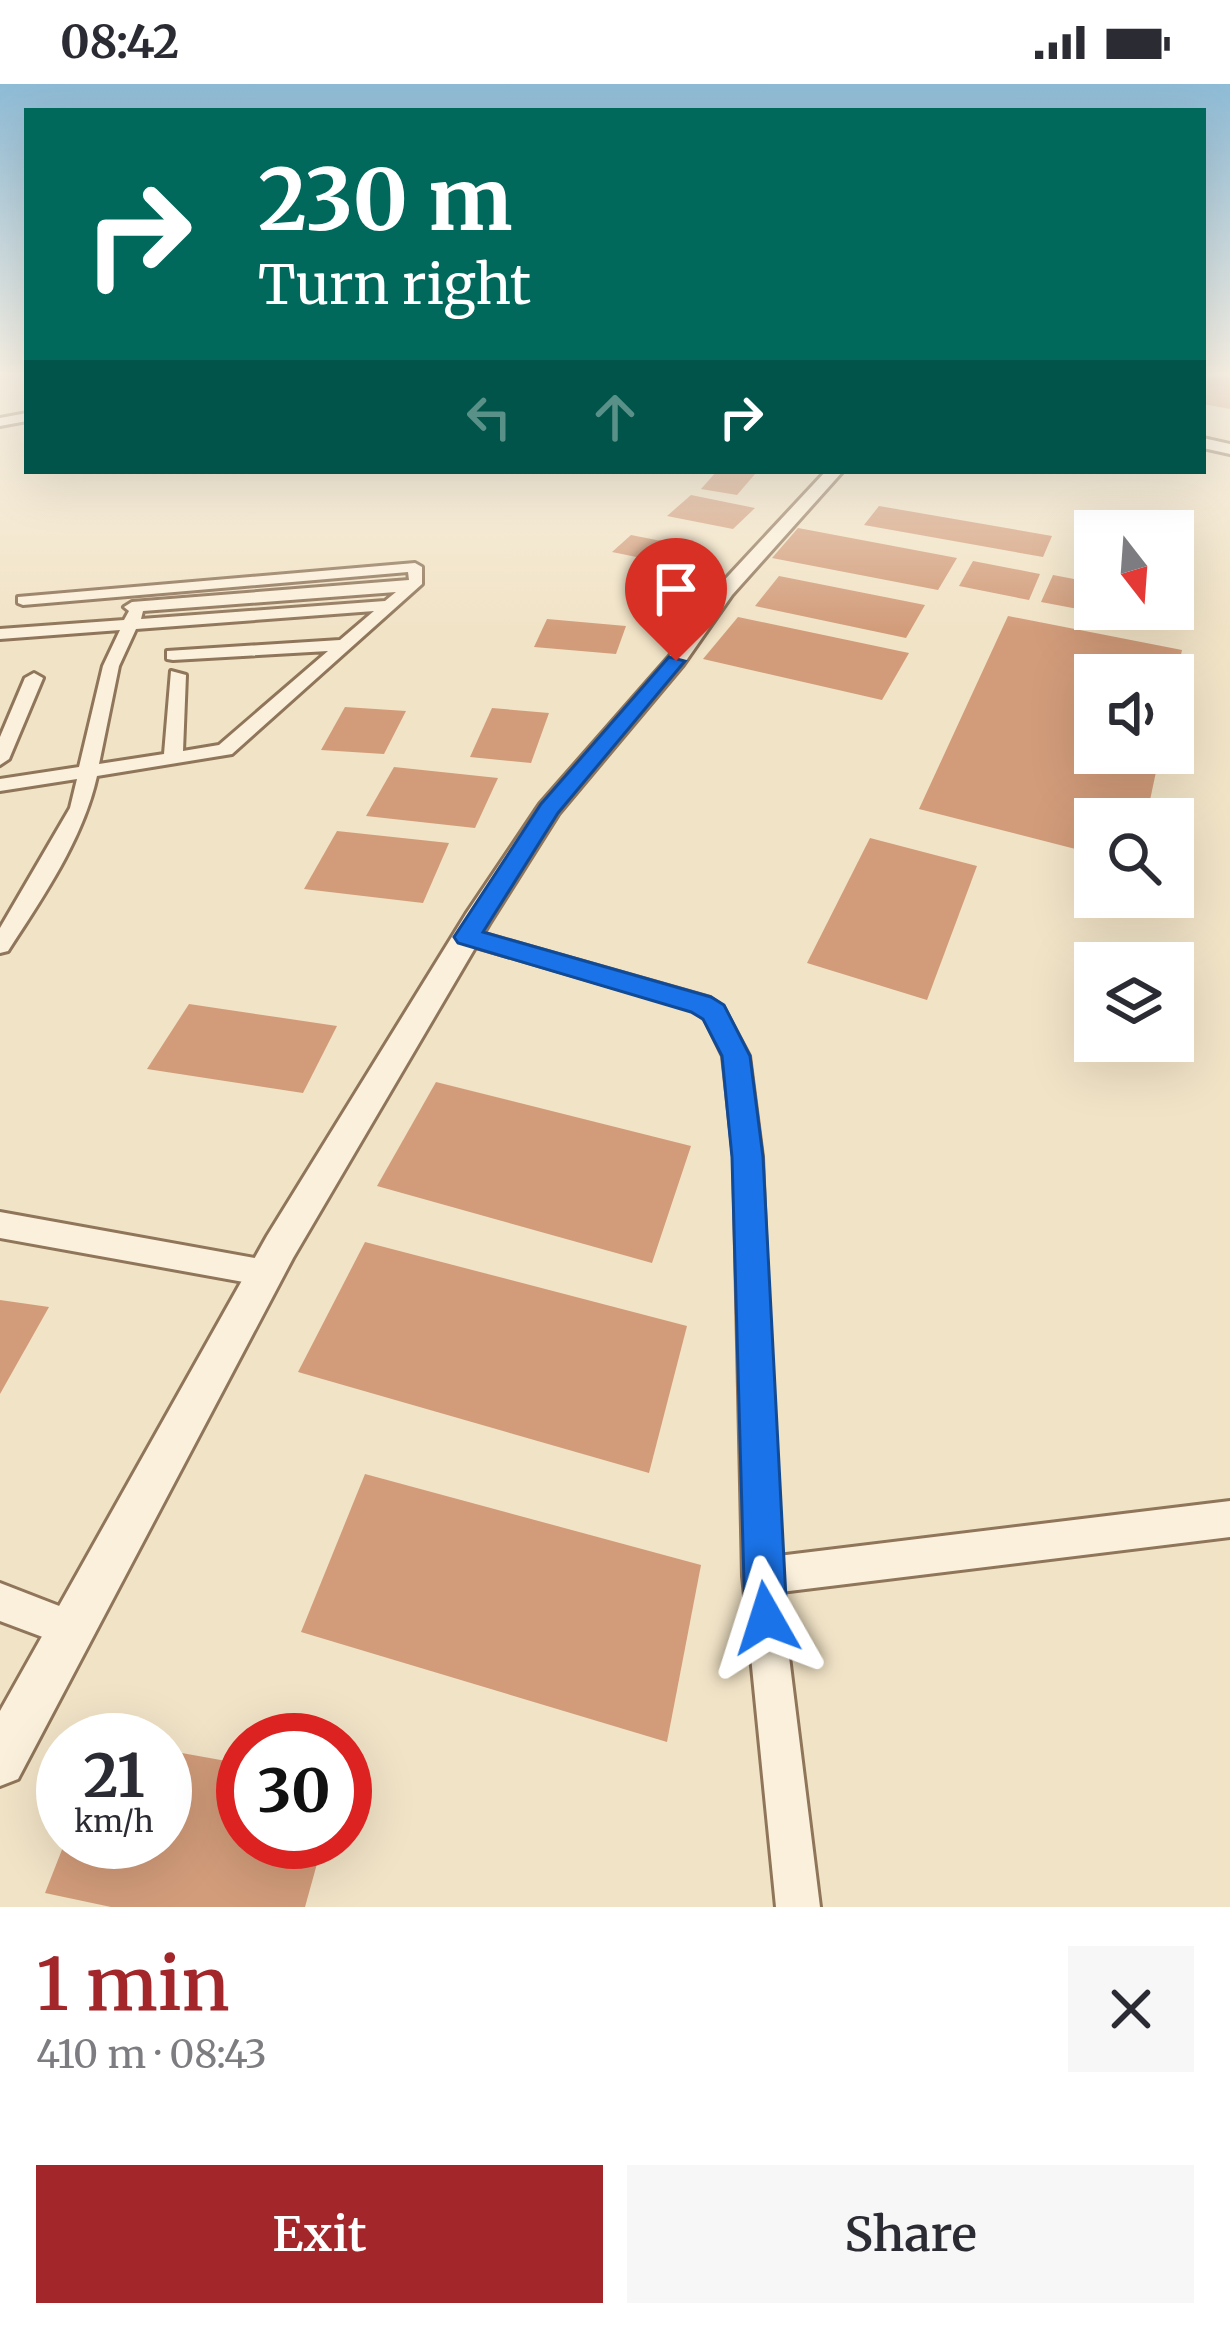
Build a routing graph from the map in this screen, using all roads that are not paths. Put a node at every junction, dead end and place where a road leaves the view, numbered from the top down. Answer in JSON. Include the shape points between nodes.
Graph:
{"nodes":[{"id":1,"x":832,"y":474,"type":"edge"},
{"id":2,"x":142,"y":598,"type":"junction"},
{"id":3,"x":389,"y":605,"type":"junction"},
{"id":4,"x":20,"y":608,"type":"dead end"},
{"id":5,"x":131,"y":625,"type":"junction"},
{"id":6,"x":0,"y":634,"type":"edge"},
{"id":7,"x":345,"y":645,"type":"junction"},
{"id":8,"x":172,"y":655,"type":"dead end"},
{"id":9,"x":177,"y":675,"type":"dead end"},
{"id":10,"x":34,"y":678,"type":"dead end"},
{"id":11,"x":0,"y":759,"type":"edge"},
{"id":12,"x":173,"y":759,"type":"junction"},
{"id":13,"x":88,"y":772,"type":"junction"},
{"id":14,"x":0,"y":785,"type":"edge"},
{"id":15,"x":467,"y":937,"type":"junction"},
{"id":16,"x":0,"y":945,"type":"edge"},
{"id":17,"x":0,"y":1225,"type":"edge"},
{"id":18,"x":266,"y":1273,"type":"junction"},
{"id":19,"x":1230,"y":1520,"type":"edge"},
{"id":20,"x":760,"y":1576,"type":"junction"},
{"id":21,"x":0,"y":1602,"type":"edge"},
{"id":22,"x":72,"y":1629,"type":"junction"},
{"id":23,"x":0,"y":1762,"type":"edge"},
{"id":24,"x":798,"y":1907,"type":"edge"}],
"edges":[{"from":1,"to":15,"type":"street","via":[[725,591],[549,809]]},
{"from":2,"to":3,"type":"street","via":[[414,584]]},
{"from":2,"to":4,"type":"street"},
{"from":2,"to":5,"type":"street"},
{"from":3,"to":5,"type":"street"},
{"from":3,"to":7,"type":"street"},
{"from":5,"to":6,"type":"street"},
{"from":5,"to":13,"type":"street","via":[[111,666]]},
{"from":7,"to":8,"type":"street"},
{"from":7,"to":12,"type":"street","via":[[225,750]]},
{"from":9,"to":12,"type":"street"},
{"from":10,"to":11,"type":"street"},
{"from":12,"to":13,"type":"street"},
{"from":13,"to":14,"type":"street"},
{"from":13,"to":16,"type":"street","via":[[80,808]]},
{"from":15,"to":18,"type":"street"},
{"from":15,"to":20,"type":"street","via":[[701,1004],[714,1012],[736,1056],[748,1157]]},
{"from":17,"to":18,"type":"street"},
{"from":18,"to":22,"type":"street"},
{"from":19,"to":20,"type":"street"},
{"from":20,"to":24,"type":"street"},
{"from":21,"to":22,"type":"street"},
{"from":22,"to":23,"type":"street"}]}
